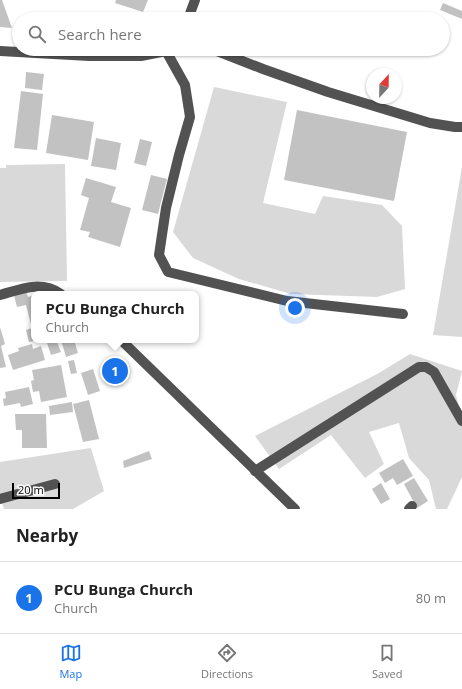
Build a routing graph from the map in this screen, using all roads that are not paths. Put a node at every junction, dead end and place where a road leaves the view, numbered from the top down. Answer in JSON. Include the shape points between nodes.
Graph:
{"nodes":[{"id":1,"x":195,"y":0,"type":"edge"},
{"id":2,"x":191,"y":12,"type":"edge"},
{"id":3,"x":0,"y":51,"type":"edge"},
{"id":4,"x":12,"y":52,"type":"edge"},
{"id":5,"x":89,"y":56,"type":"edge"},
{"id":6,"x":141,"y":56,"type":"edge"},
{"id":7,"x":170,"y":56,"type":"edge"},
{"id":8,"x":230,"y":56,"type":"edge"},
{"id":9,"x":462,"y":127,"type":"edge"},
{"id":10,"x":57,"y":291,"type":"edge"},
{"id":11,"x":0,"y":294,"type":"edge"},
{"id":12,"x":403,"y":314,"type":"dead end"},
{"id":13,"x":124,"y":343,"type":"edge"},
{"id":14,"x":462,"y":421,"type":"edge"},
{"id":15,"x":255,"y":471,"type":"junction"},
{"id":16,"x":55,"y":484,"type":"dead end"},
{"id":17,"x":0,"y":499,"type":"edge"},
{"id":18,"x":295,"y":509,"type":"edge"}],
"edges":[{"from":1,"to":2,"type":"street"},
{"from":3,"to":4,"type":"street"},
{"from":5,"to":6,"type":"street"},
{"from":7,"to":12,"type":"street","via":[[185,86],[190,117],[166,208],[159,255],[168,272],[287,300]]},
{"from":8,"to":9,"type":"street","via":[[328,92],[430,123]]},
{"from":10,"to":11,"type":"street","via":[[43,286],[30,286]]},
{"from":13,"to":15,"type":"street"},
{"from":14,"to":15,"type":"street","via":[[434,372],[426,367],[419,368]]},
{"from":15,"to":18,"type":"street"},
{"from":16,"to":17,"type":"street"}]}
